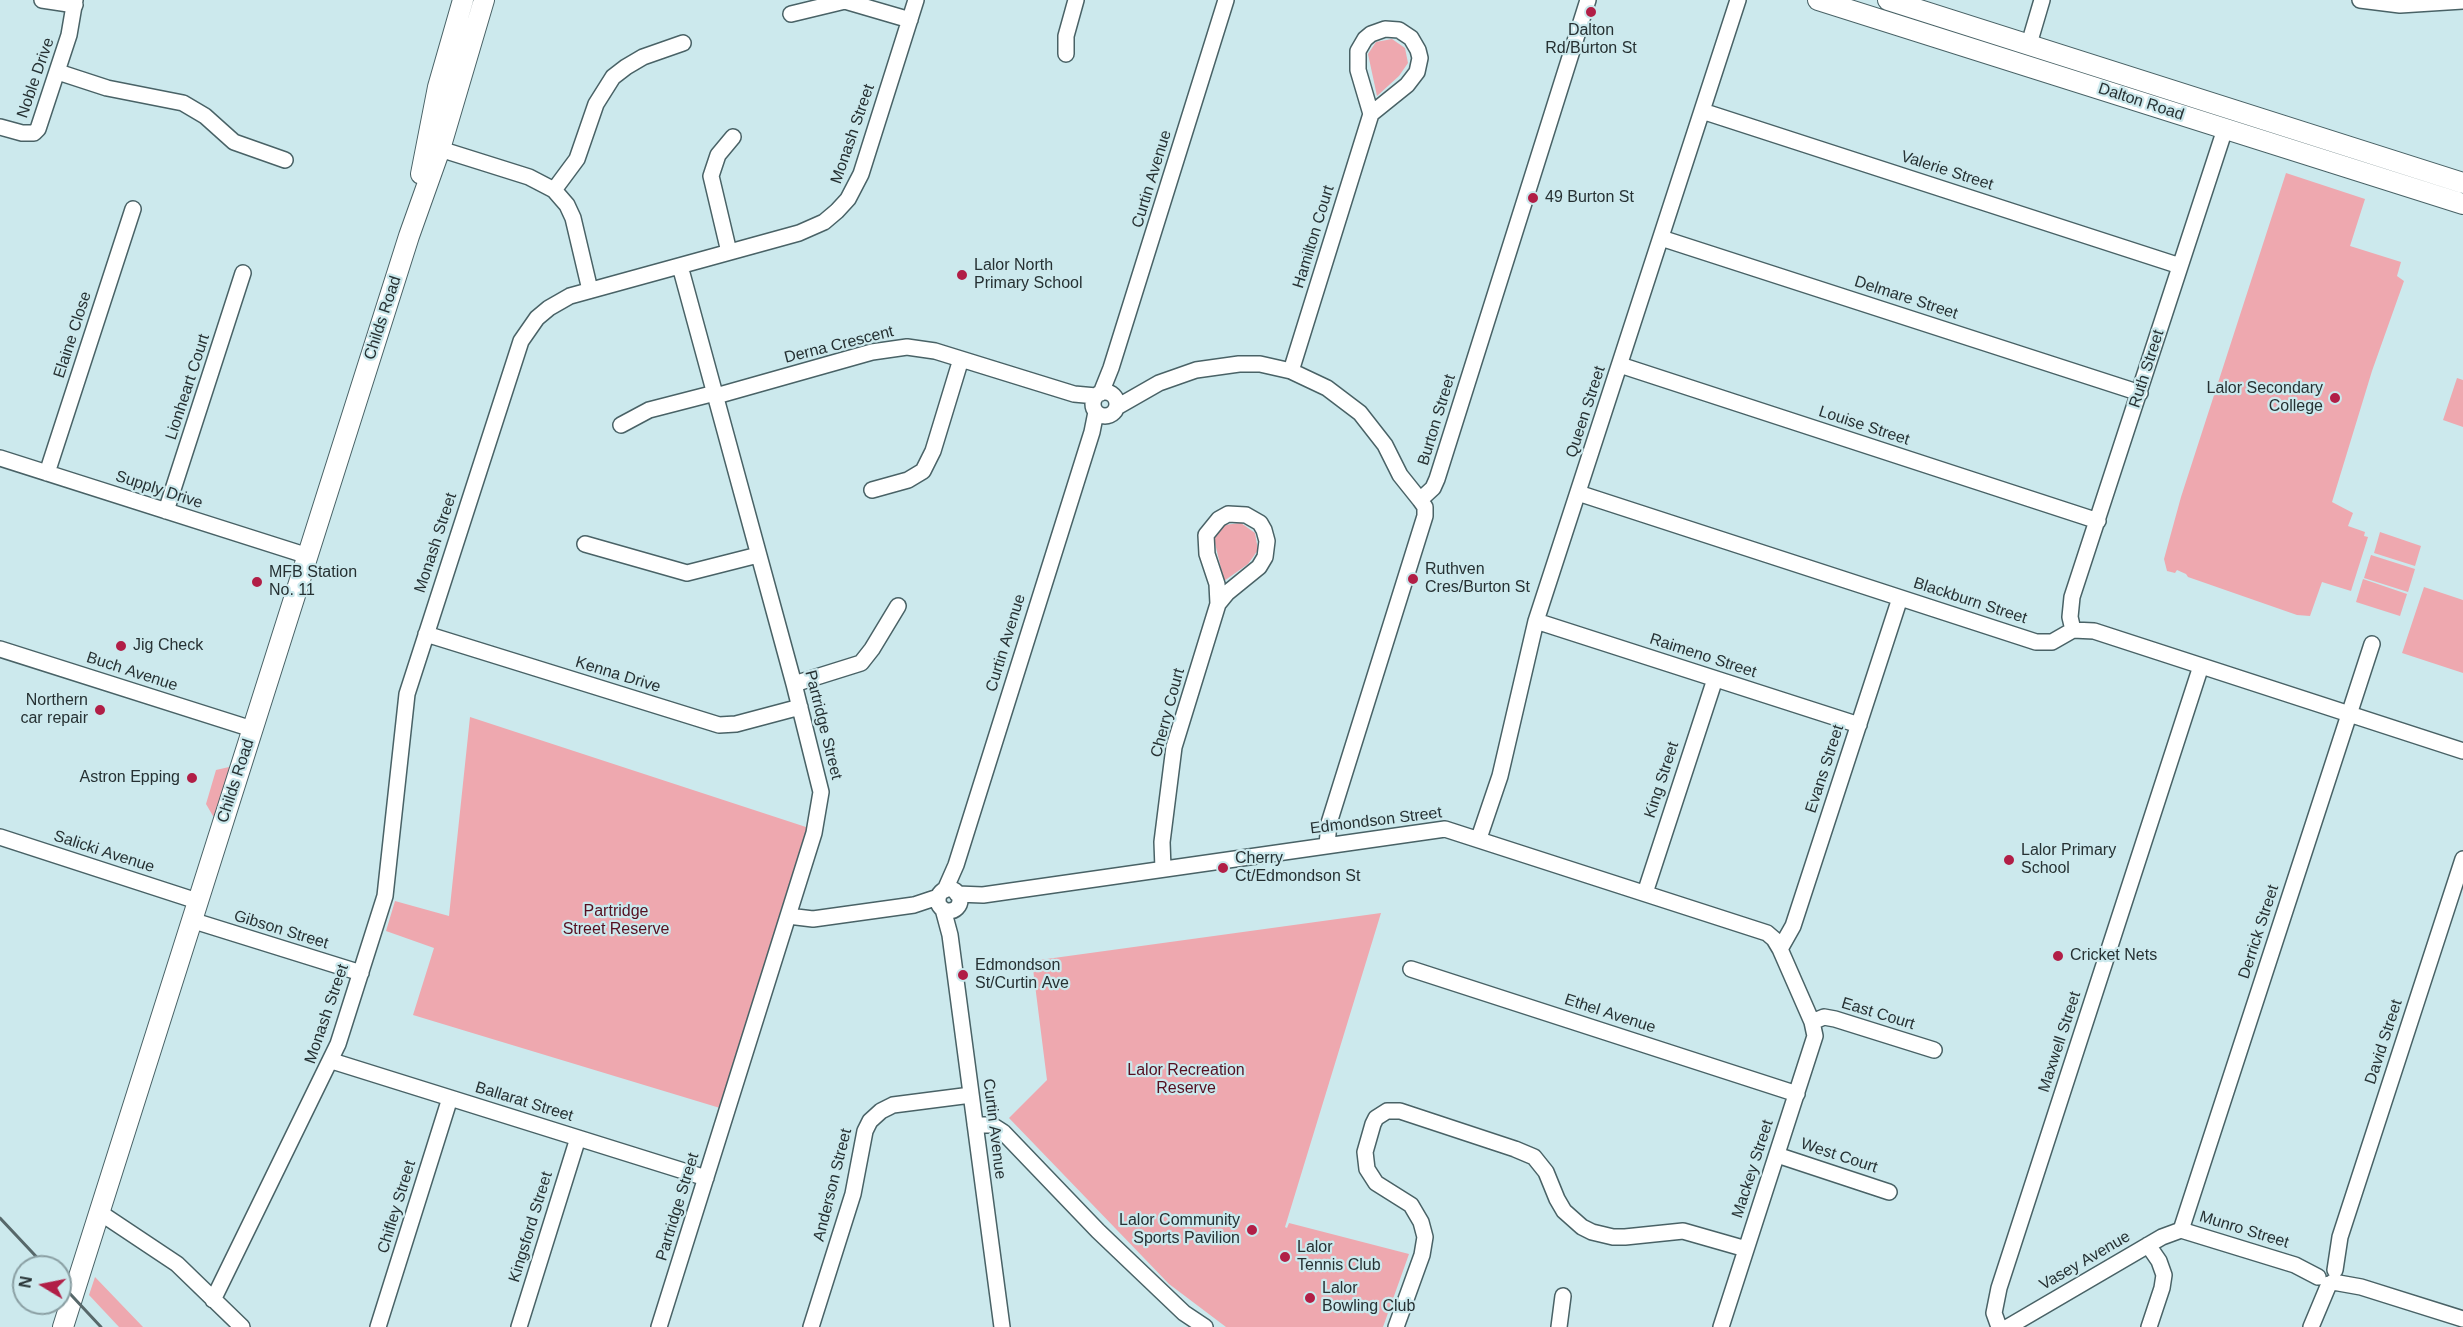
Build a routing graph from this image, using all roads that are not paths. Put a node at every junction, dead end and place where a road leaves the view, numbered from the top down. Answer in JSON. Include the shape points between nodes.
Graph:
{"nodes":[{"id":1,"x":42,"y":0,"type":"edge"},
{"id":2,"x":452,"y":0,"type":"edge"},
{"id":3,"x":463,"y":0,"type":"edge"},
{"id":4,"x":484,"y":0,"type":"edge"},
{"id":5,"x":915,"y":0,"type":"edge"},
{"id":6,"x":1076,"y":0,"type":"edge"},
{"id":7,"x":1226,"y":0,"type":"edge"},
{"id":8,"x":1588,"y":0,"type":"edge"},
{"id":9,"x":1738,"y":0,"type":"edge"},
{"id":10,"x":1818,"y":0,"type":"edge"},
{"id":11,"x":1888,"y":0,"type":"edge"},
{"id":12,"x":2042,"y":0,"type":"edge"},
{"id":13,"x":2360,"y":0,"type":"edge"},
{"id":14,"x":2463,"y":2,"type":"edge"},
{"id":15,"x":75,"y":3,"type":"edge"},
{"id":16,"x":791,"y":14,"type":"dead end"},
{"id":17,"x":910,"y":20,"type":"junction"},
{"id":18,"x":683,"y":44,"type":"dead end"},
{"id":19,"x":2029,"y":44,"type":"junction"},
{"id":20,"x":447,"y":54,"type":"junction"},
{"id":21,"x":1066,"y":54,"type":"dead end"},
{"id":22,"x":58,"y":72,"type":"junction"},
{"id":23,"x":2232,"y":109,"type":"junction"},
{"id":24,"x":1702,"y":111,"type":"junction"},
{"id":25,"x":450,"y":113,"type":"junction"},
{"id":26,"x":1371,"y":114,"type":"junction"},
{"id":27,"x":431,"y":118,"type":"junction"},
{"id":28,"x":0,"y":127,"type":"edge"},
{"id":29,"x":2225,"y":129,"type":"junction"},
{"id":30,"x":734,"y":137,"type":"dead end"},
{"id":31,"x":433,"y":147,"type":"junction"},
{"id":32,"x":285,"y":160,"type":"dead end"},
{"id":33,"x":2463,"y":183,"type":"edge"},
{"id":34,"x":554,"y":190,"type":"junction"},
{"id":35,"x":2463,"y":204,"type":"edge"},
{"id":36,"x":133,"y":209,"type":"dead end"},
{"id":37,"x":1661,"y":238,"type":"junction"},
{"id":38,"x":729,"y":252,"type":"junction"},
{"id":39,"x":681,"y":266,"type":"junction"},
{"id":40,"x":2181,"y":266,"type":"junction"},
{"id":41,"x":243,"y":273,"type":"dead end"},
{"id":42,"x":590,"y":290,"type":"junction"},
{"id":43,"x":961,"y":359,"type":"junction"},
{"id":44,"x":1620,"y":365,"type":"junction"},
{"id":45,"x":1291,"y":371,"type":"junction"},
{"id":46,"x":2140,"y":393,"type":"junction"},
{"id":47,"x":715,"y":394,"type":"junction"},
{"id":48,"x":1104,"y":402,"type":"junction"},
{"id":49,"x":621,"y":425,"type":"dead end"},
{"id":50,"x":0,"y":458,"type":"edge"},
{"id":51,"x":47,"y":472,"type":"junction"},
{"id":52,"x":872,"y":490,"type":"dead end"},
{"id":53,"x":1578,"y":493,"type":"junction"},
{"id":54,"x":1420,"y":500,"type":"junction"},
{"id":55,"x":166,"y":511,"type":"junction"},
{"id":56,"x":2098,"y":521,"type":"junction"},
{"id":57,"x":585,"y":544,"type":"dead end"},
{"id":58,"x":758,"y":555,"type":"junction"},
{"id":59,"x":308,"y":556,"type":"junction"},
{"id":60,"x":1900,"y":598,"type":"junction"},
{"id":61,"x":1218,"y":604,"type":"junction"},
{"id":62,"x":898,"y":606,"type":"dead end"},
{"id":63,"x":1536,"y":621,"type":"junction"},
{"id":64,"x":2073,"y":630,"type":"junction"},
{"id":65,"x":426,"y":634,"type":"junction"},
{"id":66,"x":2372,"y":644,"type":"dead end"},
{"id":67,"x":0,"y":649,"type":"edge"},
{"id":68,"x":2201,"y":666,"type":"junction"},
{"id":69,"x":1714,"y":679,"type":"junction"},
{"id":70,"x":794,"y":684,"type":"junction"},
{"id":71,"x":800,"y":707,"type":"junction"},
{"id":72,"x":2349,"y":714,"type":"junction"},
{"id":73,"x":1858,"y":725,"type":"junction"},
{"id":74,"x":252,"y":729,"type":"junction"},
{"id":75,"x":2463,"y":751,"type":"edge"},
{"id":76,"x":0,"y":837,"type":"edge"},
{"id":77,"x":1479,"y":838,"type":"junction"},
{"id":78,"x":1327,"y":845,"type":"junction"},
{"id":79,"x":2463,"y":859,"type":"edge"},
{"id":80,"x":1163,"y":869,"type":"junction"},
{"id":81,"x":1645,"y":893,"type":"junction"},
{"id":82,"x":197,"y":901,"type":"junction"},
{"id":83,"x":949,"y":901,"type":"junction"},
{"id":84,"x":788,"y":916,"type":"junction"},
{"id":85,"x":191,"y":920,"type":"junction"},
{"id":86,"x":1780,"y":949,"type":"junction"},
{"id":87,"x":1411,"y":969,"type":"dead end"},
{"id":88,"x":361,"y":974,"type":"junction"},
{"id":89,"x":1812,"y":1022,"type":"junction"},
{"id":90,"x":1934,"y":1050,"type":"dead end"},
{"id":91,"x":332,"y":1061,"type":"junction"},
{"id":92,"x":1797,"y":1094,"type":"junction"},
{"id":93,"x":971,"y":1095,"type":"junction"},
{"id":94,"x":450,"y":1098,"type":"junction"},
{"id":95,"x":975,"y":1125,"type":"junction"},
{"id":96,"x":578,"y":1138,"type":"junction"},
{"id":97,"x":1777,"y":1155,"type":"junction"},
{"id":98,"x":706,"y":1178,"type":"junction"},
{"id":99,"x":1889,"y":1192,"type":"dead end"},
{"id":100,"x":99,"y":1212,"type":"junction"},
{"id":101,"x":2181,"y":1230,"type":"junction"},
{"id":102,"x":2148,"y":1245,"type":"junction"},
{"id":103,"x":1746,"y":1249,"type":"junction"},
{"id":104,"x":2327,"y":1275,"type":"junction"},
{"id":105,"x":1563,"y":1296,"type":"dead end"},
{"id":106,"x":213,"y":1300,"type":"junction"},
{"id":107,"x":2463,"y":1319,"type":"edge"},
{"id":108,"x":63,"y":1327,"type":"edge"},
{"id":109,"x":242,"y":1327,"type":"edge"},
{"id":110,"x":378,"y":1327,"type":"edge"},
{"id":111,"x":519,"y":1327,"type":"edge"},
{"id":112,"x":659,"y":1327,"type":"edge"},
{"id":113,"x":812,"y":1327,"type":"edge"},
{"id":114,"x":1002,"y":1327,"type":"edge"},
{"id":115,"x":1205,"y":1327,"type":"edge"},
{"id":116,"x":1396,"y":1327,"type":"edge"},
{"id":117,"x":1559,"y":1327,"type":"edge"},
{"id":118,"x":1721,"y":1327,"type":"edge"},
{"id":119,"x":1999,"y":1327,"type":"edge"},
{"id":120,"x":2008,"y":1327,"type":"edge"},
{"id":121,"x":2149,"y":1327,"type":"edge"},
{"id":122,"x":2311,"y":1327,"type":"edge"}],
"edges":[{"from":1,"to":15,"type":"street"},
{"from":2,"to":20,"type":"main road"},
{"from":3,"to":20,"type":"main road","name":"Childs Road"},
{"from":4,"to":25,"type":"main road","name":"Childs Road"},
{"from":5,"to":17,"type":"street","name":"Monash Street"},
{"from":6,"to":21,"type":"street","via":[[1066,36]]},
{"from":7,"to":48,"type":"street","name":"Curtin Avenue","via":[[1111,368]]},
{"from":8,"to":54,"type":"street","name":"Burton Street","via":[[1437,479]]},
{"from":9,"to":24,"type":"street","name":"Queen Street"},
{"from":10,"to":29,"type":"main road","name":"Dalton Road"},
{"from":11,"to":19,"type":"main road","name":"Dalton Road"},
{"from":12,"to":19,"type":"street"},
{"from":13,"to":14,"type":"street","via":[[2429,5]]},
{"from":15,"to":22,"type":"street","name":"Noble Drive"},
{"from":16,"to":17,"type":"street","via":[[845,1]]},
{"from":17,"to":38,"type":"street","name":"Monash Street","via":[[861,174],[848,199],[837,212],[810,229]]},
{"from":18,"to":34,"type":"street","via":[[643,57],[613,77],[596,104],[577,159]]},
{"from":19,"to":23,"type":"main road","name":"Dalton Road"},
{"from":20,"to":27,"type":"main road","name":"Childs Road"},
{"from":22,"to":28,"type":"street","name":"Noble Drive","via":[[34,133],[22,134]]},
{"from":22,"to":32,"type":"street","via":[[107,88],[183,103],[234,141]]},
{"from":23,"to":29,"type":"main road","name":"Ruth Street"},
{"from":23,"to":33,"type":"main road","name":"Dalton Road"},
{"from":24,"to":37,"type":"street","name":"Queen Street"},
{"from":24,"to":40,"type":"street","name":"Valerie Street"},
{"from":25,"to":27,"type":"main road","via":[[440,119]]},
{"from":25,"to":31,"type":"main road","name":"Childs Road"},
{"from":26,"to":26,"type":"street","via":[[1358,70],[1358,51],[1371,34],[1399,30],[1411,38],[1418,50],[1417,72]]},
{"from":26,"to":45,"type":"street","name":"Hamilton Court"},
{"from":27,"to":31,"type":"main road","name":"Childs Road"},
{"from":29,"to":35,"type":"main road","name":"Dalton Road"},
{"from":29,"to":40,"type":"street","name":"Ruth Street"},
{"from":30,"to":38,"type":"street","via":[[718,155],[711,176]]},
{"from":31,"to":34,"type":"street","via":[[529,177]]},
{"from":31,"to":59,"type":"main road","name":"Childs Road","via":[[409,236]]},
{"from":34,"to":42,"type":"street","via":[[573,218]]},
{"from":36,"to":51,"type":"street","name":"Elaine Close"},
{"from":37,"to":44,"type":"street","name":"Queen Street"},
{"from":37,"to":46,"type":"street","name":"Delmare Street"},
{"from":38,"to":39,"type":"street","name":"Monash Street"},
{"from":39,"to":42,"type":"street","name":"Monash Street"},
{"from":39,"to":47,"type":"street","name":"Partridge Street"},
{"from":40,"to":46,"type":"street","name":"Ruth Street"},
{"from":41,"to":55,"type":"street","name":"Lionheart Court"},
{"from":42,"to":65,"type":"street","name":"Monash Street","via":[[549,308],[521,341]]},
{"from":43,"to":47,"type":"street","name":"Derna Crescent","via":[[921,347],[891,348]]},
{"from":43,"to":48,"type":"street","name":"Derna Crescent"},
{"from":43,"to":52,"type":"street","via":[[933,451],[922,471],[908,480]]},
{"from":44,"to":53,"type":"street","name":"Queen Street"},
{"from":44,"to":56,"type":"street","name":"Louise Street"},
{"from":45,"to":48,"type":"street","via":[[1260,364],[1220,365],[1174,376],[1139,395]]},
{"from":45,"to":54,"type":"street","via":[[1327,388],[1360,413]]},
{"from":46,"to":56,"type":"street","name":"Ruth Street"},
{"from":47,"to":49,"type":"street","name":"Derna Crescent","via":[[649,410]]},
{"from":47,"to":58,"type":"street","name":"Partridge Street"},
{"from":48,"to":83,"type":"street","name":"Curtin Avenue","via":[[956,865]]},
{"from":50,"to":51,"type":"street","name":"Supply Drive"},
{"from":51,"to":55,"type":"street","name":"Supply Drive"},
{"from":53,"to":60,"type":"street","name":"Blackburn Street"},
{"from":53,"to":63,"type":"street","name":"Queen Street"},
{"from":54,"to":78,"type":"street","via":[[1425,516],[1329,823]]},
{"from":55,"to":59,"type":"street","name":"Supply Drive"},
{"from":56,"to":64,"type":"street","name":"Ruth Street","via":[[2072,597]]},
{"from":57,"to":58,"type":"street","via":[[687,573]]},
{"from":58,"to":70,"type":"street","name":"Partridge Street"},
{"from":59,"to":74,"type":"main road","name":"Childs Road"},
{"from":60,"to":64,"type":"street","name":"Blackburn Street","via":[[2041,643],[2052,642]]},
{"from":60,"to":73,"type":"street","name":"Evans Street"},
{"from":61,"to":61,"type":"street","name":"Cherry Court","via":[[1206,535],[1228,514],[1246,515],[1264,530],[1265,557]]},
{"from":61,"to":80,"type":"street","name":"Cherry Court","via":[[1174,747],[1162,842]]},
{"from":62,"to":70,"type":"street","via":[[861,663]]},
{"from":63,"to":69,"type":"street","name":"Raimeno Street"},
{"from":63,"to":77,"type":"street","name":"Queen Street","via":[[1500,776]]},
{"from":64,"to":68,"type":"street","via":[[2094,631]]},
{"from":65,"to":71,"type":"street","name":"Kenna Drive","via":[[719,725]]},
{"from":65,"to":88,"type":"street","name":"Monash Street","via":[[404,712],[385,896]]},
{"from":66,"to":72,"type":"street","name":"Derrick Street"},
{"from":67,"to":74,"type":"street","name":"Buch Avenue"},
{"from":68,"to":72,"type":"street"},
{"from":68,"to":119,"type":"street","name":"Maxwell Street","via":[[1999,1288],[1994,1313]]},
{"from":69,"to":73,"type":"street","name":"Raimeno Street"},
{"from":69,"to":81,"type":"street","name":"King Street"},
{"from":70,"to":71,"type":"street","name":"Partridge Street"},
{"from":71,"to":84,"type":"street","name":"Partridge Street","via":[[820,781],[820,804]]},
{"from":72,"to":75,"type":"street"},
{"from":72,"to":101,"type":"street","name":"Derrick Street"},
{"from":73,"to":86,"type":"street","name":"Evans Street","via":[[1793,926]]},
{"from":74,"to":82,"type":"main road","name":"Childs Road"},
{"from":76,"to":82,"type":"street","name":"Salicki Avenue"},
{"from":77,"to":78,"type":"street","name":"Edmondson Street","via":[[1444,829]]},
{"from":77,"to":81,"type":"street","name":"Edmondson Street"},
{"from":78,"to":80,"type":"street","name":"Edmondson Street"},
{"from":79,"to":104,"type":"street","name":"David Street"},
{"from":80,"to":83,"type":"street","name":"Edmondson Street"},
{"from":81,"to":86,"type":"street","name":"Edmondson Street","via":[[1767,933]]},
{"from":82,"to":85,"type":"main road","name":"Childs Road"},
{"from":83,"to":84,"type":"street","name":"Edmondson Street","via":[[813,919]]},
{"from":83,"to":93,"type":"street","name":"Curtin Avenue"},
{"from":84,"to":98,"type":"street","name":"Partridge Street"},
{"from":85,"to":88,"type":"street","name":"Gibson Street"},
{"from":85,"to":100,"type":"main road","name":"Childs Road"},
{"from":86,"to":89,"type":"street","name":"Edmondson Street"},
{"from":87,"to":92,"type":"street","name":"Ethel Avenue"},
{"from":88,"to":91,"type":"street","name":"Monash Street"},
{"from":89,"to":90,"type":"street","name":"East Court","via":[[1824,1017],[1835,1019]]},
{"from":89,"to":92,"type":"street","name":"Mackey Street","via":[[1814,1042]]},
{"from":91,"to":94,"type":"street","name":"Ballarat Street"},
{"from":91,"to":106,"type":"street","name":"Monash Street"},
{"from":92,"to":97,"type":"street","name":"Mackey Street"},
{"from":93,"to":95,"type":"street","name":"Curtin Avenue"},
{"from":93,"to":113,"type":"street","name":"Anderson Street","via":[[892,1105],[870,1121],[853,1194]]},
{"from":94,"to":96,"type":"street","name":"Ballarat Street"},
{"from":94,"to":110,"type":"street","name":"Chifley Street"},
{"from":95,"to":114,"type":"street","name":"Curtin Avenue"},
{"from":95,"to":115,"type":"street","via":[[992,1125],[1003,1132],[1098,1231]]},
{"from":96,"to":98,"type":"street","name":"Ballarat Street"},
{"from":96,"to":111,"type":"street","name":"Kingsford Street"},
{"from":97,"to":99,"type":"street","name":"West Court"},
{"from":97,"to":103,"type":"street","name":"Mackey Street"},
{"from":98,"to":112,"type":"street","name":"Partridge Street"},
{"from":100,"to":106,"type":"street","via":[[168,1257]]},
{"from":100,"to":108,"type":"main road","name":"Childs Road"},
{"from":101,"to":102,"type":"street","name":"Vasey Avenue"},
{"from":101,"to":104,"type":"street","name":"Munro Street"},
{"from":102,"to":120,"type":"street","name":"Vasey Avenue"},
{"from":102,"to":121,"type":"street","via":[[2164,1275]]},
{"from":103,"to":116,"type":"street","via":[[1683,1231],[1625,1237],[1592,1232],[1564,1211],[1546,1172],[1534,1157],[1411,1115],[1387,1111],[1373,1124],[1365,1152],[1367,1169],[1376,1183],[1411,1205],[1425,1237]]},
{"from":103,"to":118,"type":"street","name":"Mackey Street"},
{"from":104,"to":107,"type":"street","name":"Munro Street"},
{"from":104,"to":122,"type":"street","name":"David Street"},
{"from":105,"to":117,"type":"street"},
{"from":106,"to":109,"type":"street"}]}
